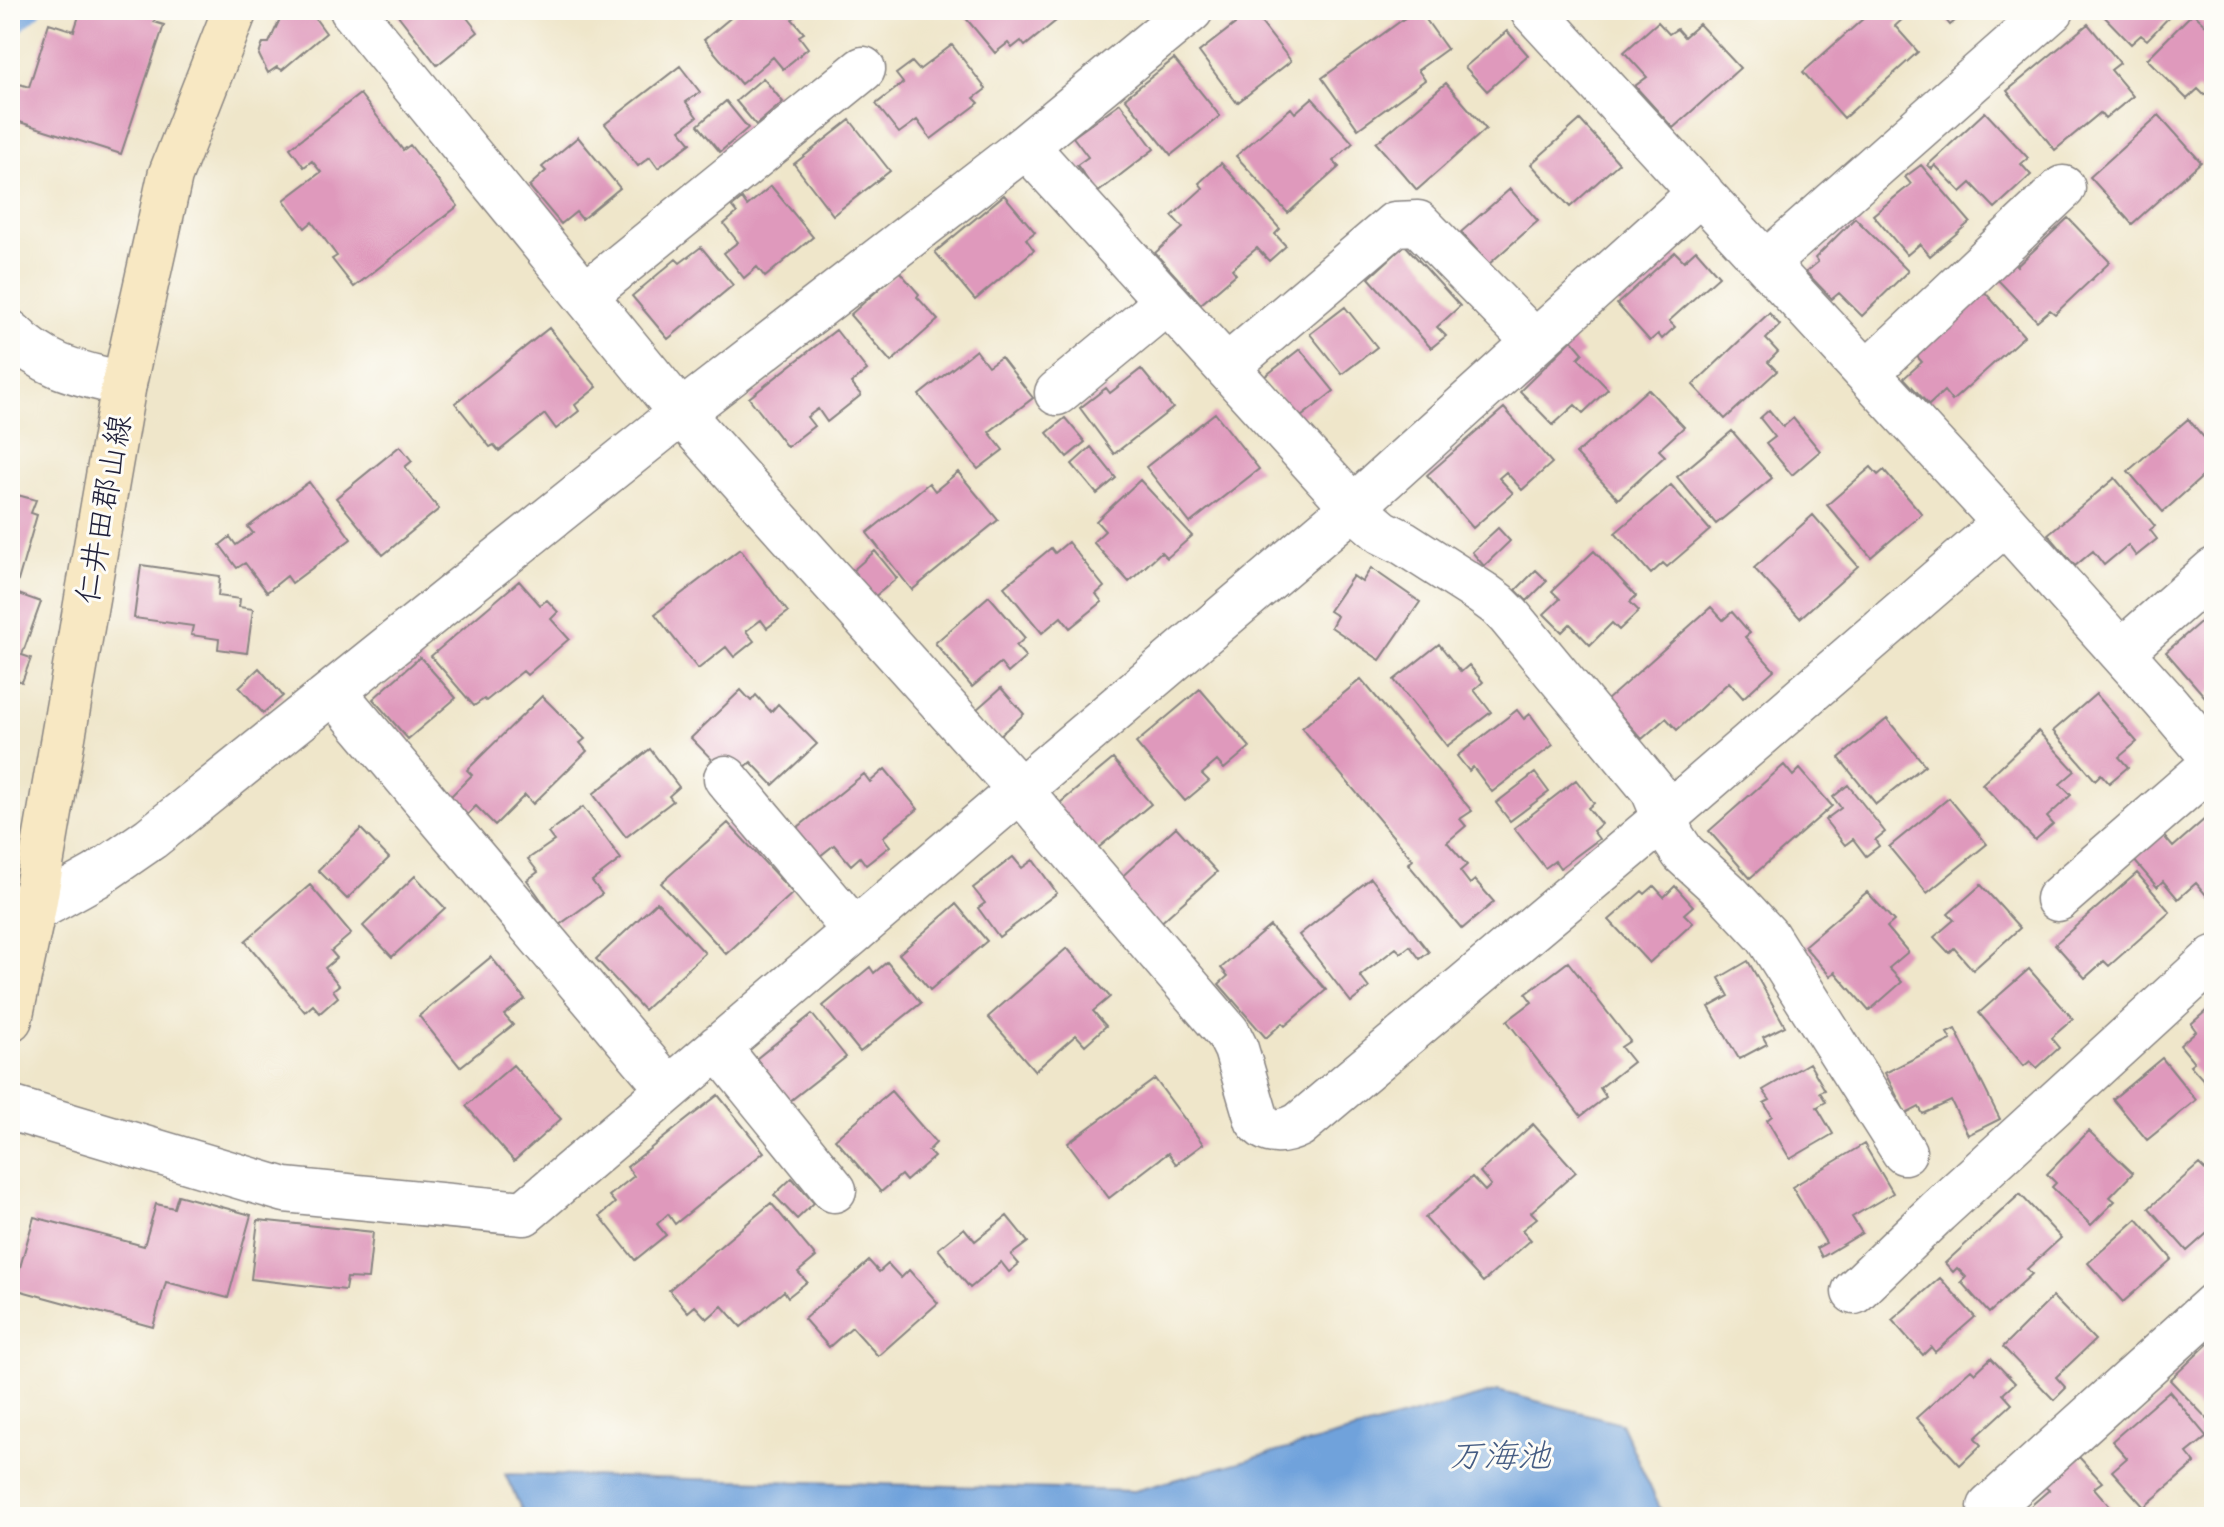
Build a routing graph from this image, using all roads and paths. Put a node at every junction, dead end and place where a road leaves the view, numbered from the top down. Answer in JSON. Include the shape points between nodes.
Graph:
{"nodes":[{"id":1,"x":235,"y":10,"type":"edge"},
{"id":2,"x":352,"y":10,"type":"edge"},
{"id":3,"x":1191,"y":10,"type":"edge"},
{"id":4,"x":1532,"y":10,"type":"edge"},
{"id":5,"x":2052,"y":10,"type":"edge"},
{"id":6,"x":863,"y":69,"type":"dead end"},
{"id":7,"x":1026,"y":146,"type":"junction"},
{"id":8,"x":2063,"y":188,"type":"dead end"},
{"id":9,"x":1701,"y":192,"type":"junction"},
{"id":10,"x":1766,"y":263,"type":"junction"},
{"id":11,"x":585,"y":295,"type":"junction"},
{"id":12,"x":1167,"y":302,"type":"junction"},
{"id":13,"x":10,"y":332,"type":"edge"},
{"id":14,"x":1535,"y":342,"type":"junction"},
{"id":15,"x":1227,"y":367,"type":"junction"},
{"id":16,"x":1867,"y":373,"type":"junction"},
{"id":17,"x":124,"y":384,"type":"junction"},
{"id":18,"x":1057,"y":393,"type":"dead end"},
{"id":19,"x":681,"y":413,"type":"junction"},
{"id":20,"x":1353,"y":507,"type":"junction"},
{"id":21,"x":2005,"y":523,"type":"junction"},
{"id":22,"x":2214,"y":570,"type":"edge"},
{"id":23,"x":2121,"y":652,"type":"junction"},
{"id":24,"x":334,"y":692,"type":"junction"},
{"id":25,"x":2214,"y":761,"type":"edge"},
{"id":26,"x":726,"y":778,"type":"dead end"},
{"id":27,"x":1020,"y":790,"type":"junction"},
{"id":28,"x":1664,"y":818,"type":"junction"},
{"id":29,"x":2058,"y":899,"type":"dead end"},
{"id":30,"x":22,"y":908,"type":"edge"},
{"id":31,"x":855,"y":931,"type":"junction"},
{"id":32,"x":2214,"y":958,"type":"edge"},
{"id":33,"x":10,"y":1019,"type":"edge"},
{"id":34,"x":718,"y":1047,"type":"junction"},
{"id":35,"x":669,"y":1089,"type":"junction"},
{"id":36,"x":10,"y":1108,"type":"edge"},
{"id":37,"x":1904,"y":1152,"type":"dead end"},
{"id":38,"x":834,"y":1190,"type":"dead end"},
{"id":39,"x":1854,"y":1292,"type":"dead end"},
{"id":40,"x":2214,"y":1305,"type":"edge"},
{"id":41,"x":1990,"y":1507,"type":"dead end"}],
"edges":[{"from":1,"to":17,"type":"main road","name":"仁井田郡山線","via":[[170,176]]},
{"from":2,"to":11,"type":"street"},
{"from":3,"to":7,"type":"street"},
{"from":4,"to":9,"type":"street"},
{"from":5,"to":10,"type":"street"},
{"from":6,"to":11,"type":"street"},
{"from":7,"to":12,"type":"street"},
{"from":7,"to":19,"type":"street"},
{"from":8,"to":16,"type":"street"},
{"from":9,"to":10,"type":"street"},
{"from":9,"to":14,"type":"street"},
{"from":10,"to":16,"type":"street"},
{"from":11,"to":19,"type":"street"},
{"from":12,"to":15,"type":"street"},
{"from":12,"to":18,"type":"street"},
{"from":13,"to":17,"type":"street","via":[[67,370]]},
{"from":14,"to":15,"type":"street","via":[[1418,223],[1395,224]]},
{"from":14,"to":20,"type":"street"},
{"from":15,"to":20,"type":"street"},
{"from":16,"to":21,"type":"street"},
{"from":17,"to":30,"type":"main road","name":"仁井田郡山線"},
{"from":19,"to":24,"type":"street"},
{"from":19,"to":27,"type":"street"},
{"from":20,"to":27,"type":"street"},
{"from":20,"to":28,"type":"street","via":[[1509,616],[1653,790]]},
{"from":21,"to":23,"type":"street"},
{"from":21,"to":28,"type":"street"},
{"from":22,"to":23,"type":"street"},
{"from":23,"to":25,"type":"street"},
{"from":24,"to":30,"type":"street","via":[[121,860],[70,892]]},
{"from":24,"to":35,"type":"street"},
{"from":25,"to":29,"type":"street"},
{"from":26,"to":31,"type":"street"},
{"from":27,"to":28,"type":"street","via":[[1228,1033],[1257,1120],[1273,1131],[1299,1125]]},
{"from":27,"to":31,"type":"street"},
{"from":28,"to":37,"type":"street","via":[[1683,853],[1767,936]]},
{"from":30,"to":33,"type":"main road","name":"仁井田郡山線"},
{"from":31,"to":34,"type":"street"},
{"from":32,"to":39,"type":"street"},
{"from":34,"to":35,"type":"street"},
{"from":34,"to":38,"type":"street"},
{"from":35,"to":36,"type":"street","via":[[524,1213],[285,1190]]},
{"from":40,"to":41,"type":"street"}]}
